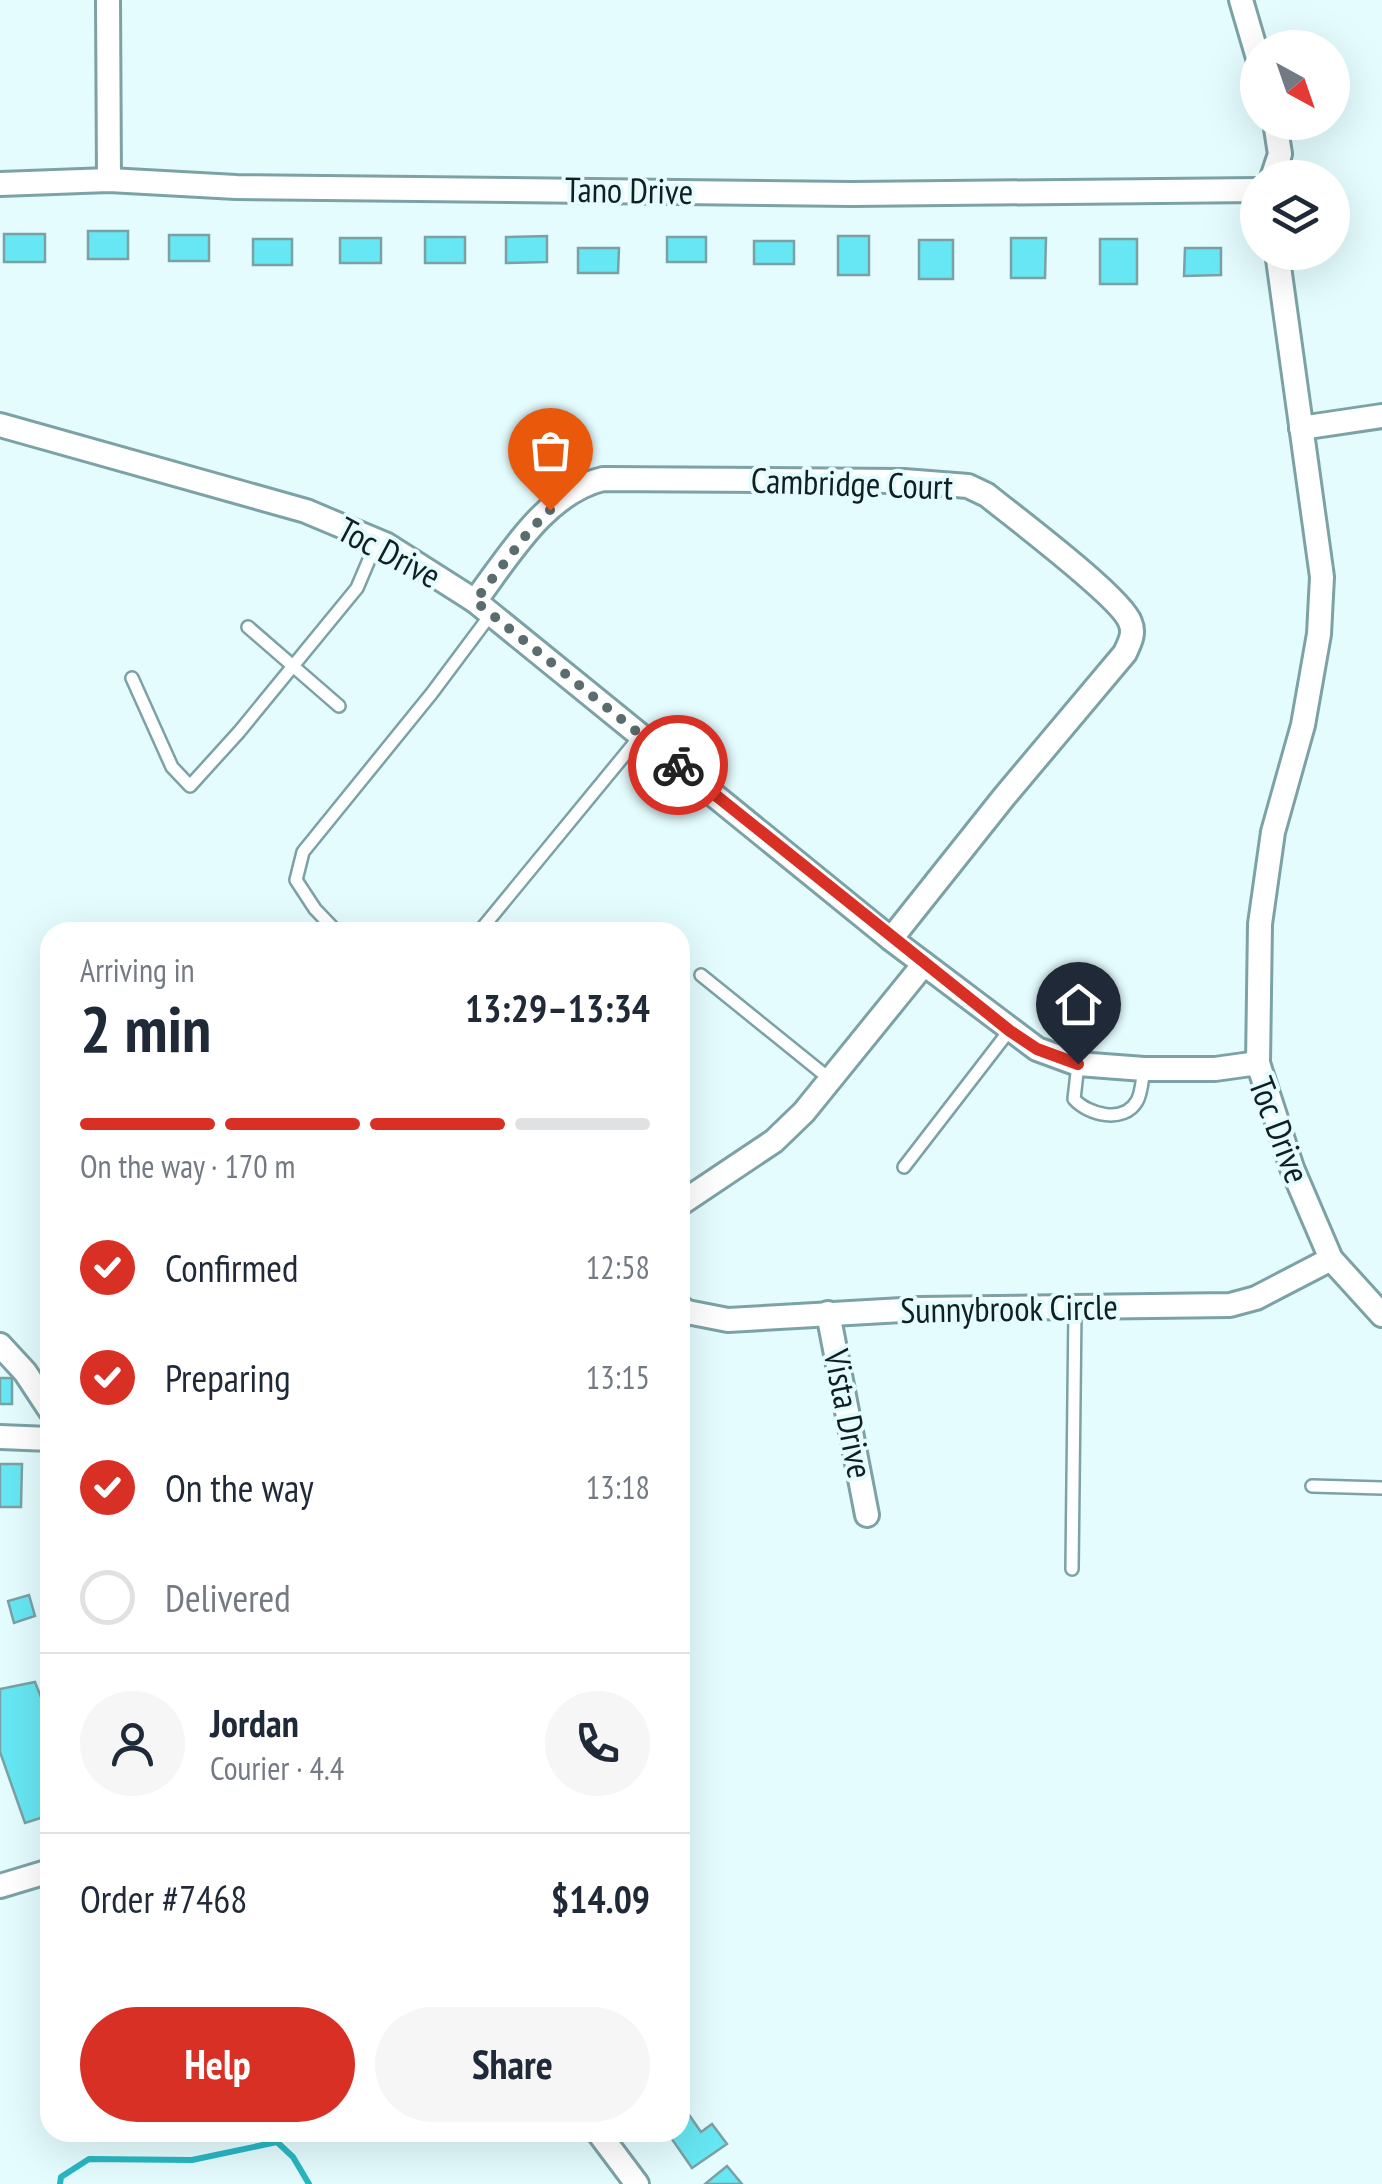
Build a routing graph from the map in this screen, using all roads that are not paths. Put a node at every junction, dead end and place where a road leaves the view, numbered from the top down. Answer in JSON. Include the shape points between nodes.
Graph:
{"nodes":[{"id":1,"x":108,"y":0,"type":"edge"},
{"id":2,"x":1242,"y":0,"type":"edge"},
{"id":3,"x":1250,"y":30,"type":"edge"},
{"id":4,"x":109,"y":180,"type":"junction"},
{"id":5,"x":0,"y":184,"type":"edge"},
{"id":6,"x":1240,"y":190,"type":"edge"},
{"id":7,"x":1279,"y":270,"type":"edge"},
{"id":8,"x":1382,"y":416,"type":"edge"},
{"id":9,"x":0,"y":425,"type":"edge"},
{"id":10,"x":1301,"y":428,"type":"junction"},
{"id":11,"x":377,"y":541,"type":"junction"},
{"id":12,"x":483,"y":608,"type":"junction"},
{"id":13,"x":248,"y":627,"type":"dead end"},
{"id":14,"x":294,"y":666,"type":"junction"},
{"id":15,"x":132,"y":678,"type":"dead end"},
{"id":16,"x":340,"y":706,"type":"dead end"},
{"id":17,"x":641,"y":735,"type":"junction"},
{"id":18,"x":327,"y":922,"type":"edge"},
{"id":19,"x":488,"y":922,"type":"edge"},
{"id":20,"x":892,"y":939,"type":"junction"},
{"id":21,"x":924,"y":964,"type":"junction"},
{"id":22,"x":701,"y":974,"type":"dead end"},
{"id":23,"x":1010,"y":1031,"type":"junction"},
{"id":24,"x":1258,"y":1063,"type":"junction"},
{"id":25,"x":1078,"y":1064,"type":"junction"},
{"id":26,"x":1144,"y":1069,"type":"junction"},
{"id":27,"x":831,"y":1080,"type":"junction"},
{"id":28,"x":904,"y":1166,"type":"dead end"},
{"id":29,"x":690,"y":1197,"type":"edge"},
{"id":30,"x":1331,"y":1259,"type":"junction"},
{"id":31,"x":1075,"y":1309,"type":"junction"},
{"id":32,"x":690,"y":1313,"type":"edge"},
{"id":33,"x":828,"y":1313,"type":"junction"},
{"id":34,"x":1382,"y":1315,"type":"edge"},
{"id":35,"x":0,"y":1345,"type":"edge"},
{"id":36,"x":40,"y":1395,"type":"edge"},
{"id":37,"x":0,"y":1437,"type":"edge"},
{"id":38,"x":40,"y":1439,"type":"edge"},
{"id":39,"x":1312,"y":1486,"type":"dead end"},
{"id":40,"x":1382,"y":1488,"type":"edge"},
{"id":41,"x":867,"y":1515,"type":"dead end"},
{"id":42,"x":1072,"y":1569,"type":"dead end"},
{"id":43,"x":40,"y":1872,"type":"edge"},
{"id":44,"x":2,"y":1882,"type":"edge"},
{"id":45,"x":606,"y":2142,"type":"edge"},
{"id":46,"x":637,"y":2184,"type":"edge"}],
"edges":[{"from":1,"to":4,"type":"street"},
{"from":2,"to":3,"type":"street"},
{"from":4,"to":5,"type":"street","name":"Tano Drive"},
{"from":4,"to":6,"type":"street","name":"Tano Drive","via":[[733,193]]},
{"from":7,"to":10,"type":"street"},
{"from":8,"to":10,"type":"street"},
{"from":9,"to":11,"type":"street","name":"Toc Drive","via":[[306,511]]},
{"from":10,"to":24,"type":"street","via":[[1322,578],[1319,634],[1303,725],[1273,832],[1260,924]]},
{"from":11,"to":12,"type":"street","name":"Toc Drive"},
{"from":11,"to":14,"type":"lane","via":[[357,588]]},
{"from":12,"to":17,"type":"street","name":"Toc Drive"},
{"from":12,"to":18,"type":"lane","via":[[432,693],[304,852],[296,880]]},
{"from":12,"to":20,"type":"street","name":"Cambridge Court","via":[[530,530],[569,492],[603,479],[904,481],[968,486],[988,495],[1110,597],[1130,620],[1132,635],[1125,652]]},
{"from":13,"to":14,"type":"lane"},
{"from":14,"to":15,"type":"lane","via":[[190,786],[172,768]]},
{"from":14,"to":16,"type":"lane"},
{"from":17,"to":19,"type":"lane"},
{"from":17,"to":20,"type":"street","name":"Toc Drive"},
{"from":20,"to":21,"type":"street","name":"Toc Drive"},
{"from":21,"to":23,"type":"street","name":"Toc Drive"},
{"from":21,"to":27,"type":"street"},
{"from":22,"to":27,"type":"lane"},
{"from":23,"to":25,"type":"street","name":"Toc Drive"},
{"from":23,"to":28,"type":"lane"},
{"from":24,"to":26,"type":"street","name":"Toc Drive"},
{"from":24,"to":30,"type":"street","name":"Toc Drive"},
{"from":25,"to":26,"type":"street","name":"Toc Drive"},
{"from":25,"to":26,"type":"lane","via":[[1074,1099],[1093,1112],[1114,1115],[1133,1107]]},
{"from":27,"to":29,"type":"street","via":[[774,1142]]},
{"from":30,"to":31,"type":"street","name":"Sunnybrook Circle","via":[[1230,1305]]},
{"from":30,"to":34,"type":"street"},
{"from":31,"to":33,"type":"street","name":"Sunnybrook Circle"},
{"from":31,"to":42,"type":"lane"},
{"from":32,"to":33,"type":"street","name":"Sunnybrook Circle","via":[[728,1320]]},
{"from":33,"to":41,"type":"street","name":"Vista Drive"},
{"from":35,"to":36,"type":"street"},
{"from":37,"to":38,"type":"street"},
{"from":39,"to":40,"type":"lane"},
{"from":43,"to":44,"type":"street"},
{"from":45,"to":46,"type":"street"}]}
